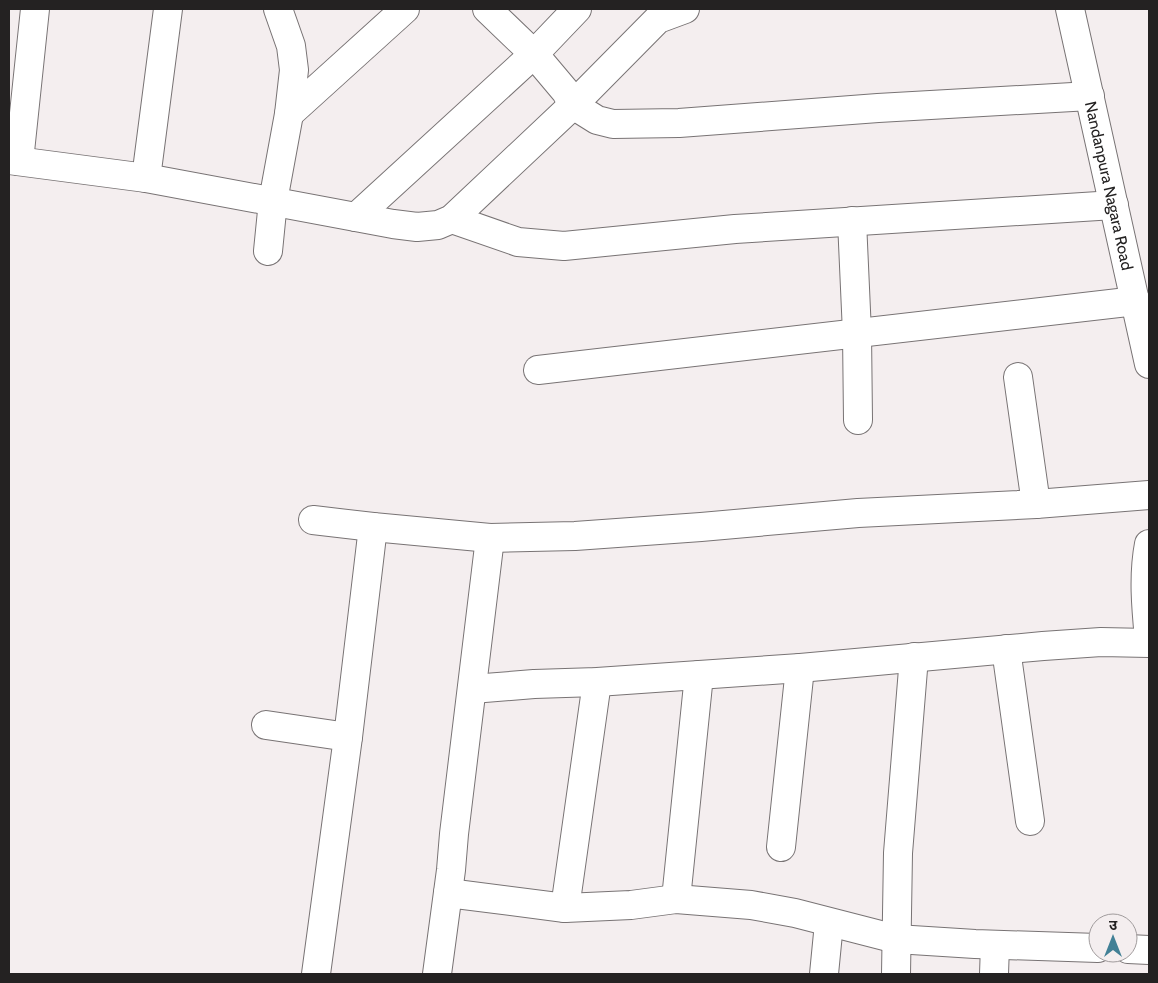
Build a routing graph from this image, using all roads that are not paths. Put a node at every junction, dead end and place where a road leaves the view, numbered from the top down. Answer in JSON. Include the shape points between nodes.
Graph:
{"nodes":[{"id":1,"x":35,"y":9,"type":"edge"},
{"id":2,"x":168,"y":9,"type":"edge"},
{"id":3,"x":278,"y":9,"type":"edge"},
{"id":4,"x":405,"y":9,"type":"edge"},
{"id":5,"x":487,"y":9,"type":"edge"},
{"id":6,"x":577,"y":9,"type":"edge"},
{"id":7,"x":685,"y":9,"type":"edge"},
{"id":8,"x":1070,"y":9,"type":"edge"},
{"id":9,"x":534,"y":54,"type":"junction"},
{"id":10,"x":1090,"y":96,"type":"junction"},
{"id":11,"x":573,"y":105,"type":"junction"},
{"id":12,"x":289,"y":114,"type":"junction"},
{"id":13,"x":14,"y":160,"type":"edge"},
{"id":14,"x":146,"y":178,"type":"junction"},
{"id":15,"x":274,"y":201,"type":"junction"},
{"id":16,"x":1114,"y":205,"type":"junction"},
{"id":17,"x":356,"y":217,"type":"junction"},
{"id":18,"x":452,"y":219,"type":"junction"},
{"id":19,"x":852,"y":221,"type":"junction"},
{"id":20,"x":268,"y":251,"type":"dead end"},
{"id":21,"x":1139,"y":288,"type":"edge"},
{"id":22,"x":857,"y":333,"type":"junction"},
{"id":23,"x":1149,"y":364,"type":"edge"},
{"id":24,"x":538,"y":370,"type":"dead end"},
{"id":25,"x":1018,"y":377,"type":"dead end"},
{"id":26,"x":858,"y":420,"type":"dead end"},
{"id":27,"x":1149,"y":495,"type":"edge"},
{"id":28,"x":1036,"y":504,"type":"junction"},
{"id":29,"x":313,"y":520,"type":"dead end"},
{"id":30,"x":373,"y":528,"type":"junction"},
{"id":31,"x":490,"y":538,"type":"junction"},
{"id":32,"x":1149,"y":544,"type":"edge"},
{"id":33,"x":1149,"y":641,"type":"edge"},
{"id":34,"x":1006,"y":649,"type":"junction"},
{"id":35,"x":914,"y":657,"type":"junction"},
{"id":36,"x":800,"y":668,"type":"junction"},
{"id":37,"x":699,"y":675,"type":"junction"},
{"id":38,"x":597,"y":682,"type":"junction"},
{"id":39,"x":472,"y":689,"type":"junction"},
{"id":40,"x":266,"y":725,"type":"dead end"},
{"id":41,"x":348,"y":737,"type":"junction"},
{"id":42,"x":1030,"y":822,"type":"dead end"},
{"id":43,"x":781,"y":846,"type":"dead end"},
{"id":44,"x":448,"y":892,"type":"junction"},
{"id":45,"x":676,"y":899,"type":"junction"},
{"id":46,"x":565,"y":908,"type":"junction"},
{"id":47,"x":829,"y":923,"type":"junction"},
{"id":48,"x":896,"y":939,"type":"junction"},
{"id":49,"x":995,"y":945,"type":"junction"},
{"id":50,"x":1088,"y":948,"type":"edge"},
{"id":51,"x":316,"y":974,"type":"edge"},
{"id":52,"x":437,"y":974,"type":"edge"},
{"id":53,"x":824,"y":974,"type":"edge"},
{"id":54,"x":896,"y":974,"type":"edge"},
{"id":55,"x":994,"y":974,"type":"edge"}],
"edges":[{"from":1,"to":13,"type":"street"},
{"from":2,"to":14,"type":"street"},
{"from":3,"to":12,"type":"street","via":[[291,46],[294,70]]},
{"from":4,"to":12,"type":"street"},
{"from":5,"to":9,"type":"street"},
{"from":6,"to":9,"type":"street"},
{"from":7,"to":11,"type":"street","via":[[658,18]]},
{"from":8,"to":10,"type":"street","name":"Nandanpura Nagara Road"},
{"from":9,"to":11,"type":"street"},
{"from":9,"to":17,"type":"street"},
{"from":10,"to":11,"type":"street","via":[[630,125],[597,120]]},
{"from":10,"to":16,"type":"street","name":"Nandanpura Nagara Road"},
{"from":11,"to":18,"type":"street"},
{"from":12,"to":15,"type":"street"},
{"from":13,"to":14,"type":"street"},
{"from":14,"to":15,"type":"street"},
{"from":15,"to":17,"type":"street"},
{"from":15,"to":20,"type":"street"},
{"from":16,"to":19,"type":"street"},
{"from":16,"to":21,"type":"street","name":"Nandanpura Nagara Road"},
{"from":17,"to":18,"type":"street","via":[[417,227],[438,225]]},
{"from":18,"to":19,"type":"street","via":[[518,242],[564,246]]},
{"from":19,"to":22,"type":"street"},
{"from":21,"to":22,"type":"street"},
{"from":21,"to":23,"type":"street","name":"Nandanpura Nagara Road"},
{"from":22,"to":24,"type":"street"},
{"from":22,"to":26,"type":"street"},
{"from":25,"to":28,"type":"street"},
{"from":27,"to":28,"type":"street"},
{"from":28,"to":31,"type":"street","via":[[858,513],[575,536]]},
{"from":29,"to":30,"type":"street"},
{"from":30,"to":31,"type":"street"},
{"from":30,"to":41,"type":"street"},
{"from":31,"to":39,"type":"street"},
{"from":32,"to":33,"type":"street","via":[[1146,603]]},
{"from":33,"to":34,"type":"street"},
{"from":34,"to":35,"type":"street"},
{"from":34,"to":42,"type":"street"},
{"from":35,"to":36,"type":"street"},
{"from":35,"to":48,"type":"street","via":[[898,853]]},
{"from":36,"to":37,"type":"street"},
{"from":36,"to":43,"type":"street"},
{"from":37,"to":38,"type":"street"},
{"from":37,"to":45,"type":"street"},
{"from":38,"to":39,"type":"street"},
{"from":38,"to":46,"type":"street"},
{"from":39,"to":44,"type":"street"},
{"from":40,"to":41,"type":"street"},
{"from":41,"to":51,"type":"street"},
{"from":44,"to":46,"type":"street"},
{"from":44,"to":52,"type":"street"},
{"from":45,"to":46,"type":"street"},
{"from":45,"to":47,"type":"street","via":[[751,905]]},
{"from":47,"to":48,"type":"street"},
{"from":47,"to":53,"type":"street"},
{"from":48,"to":49,"type":"street"},
{"from":48,"to":54,"type":"street"},
{"from":49,"to":50,"type":"street"},
{"from":49,"to":55,"type":"street"}]}
